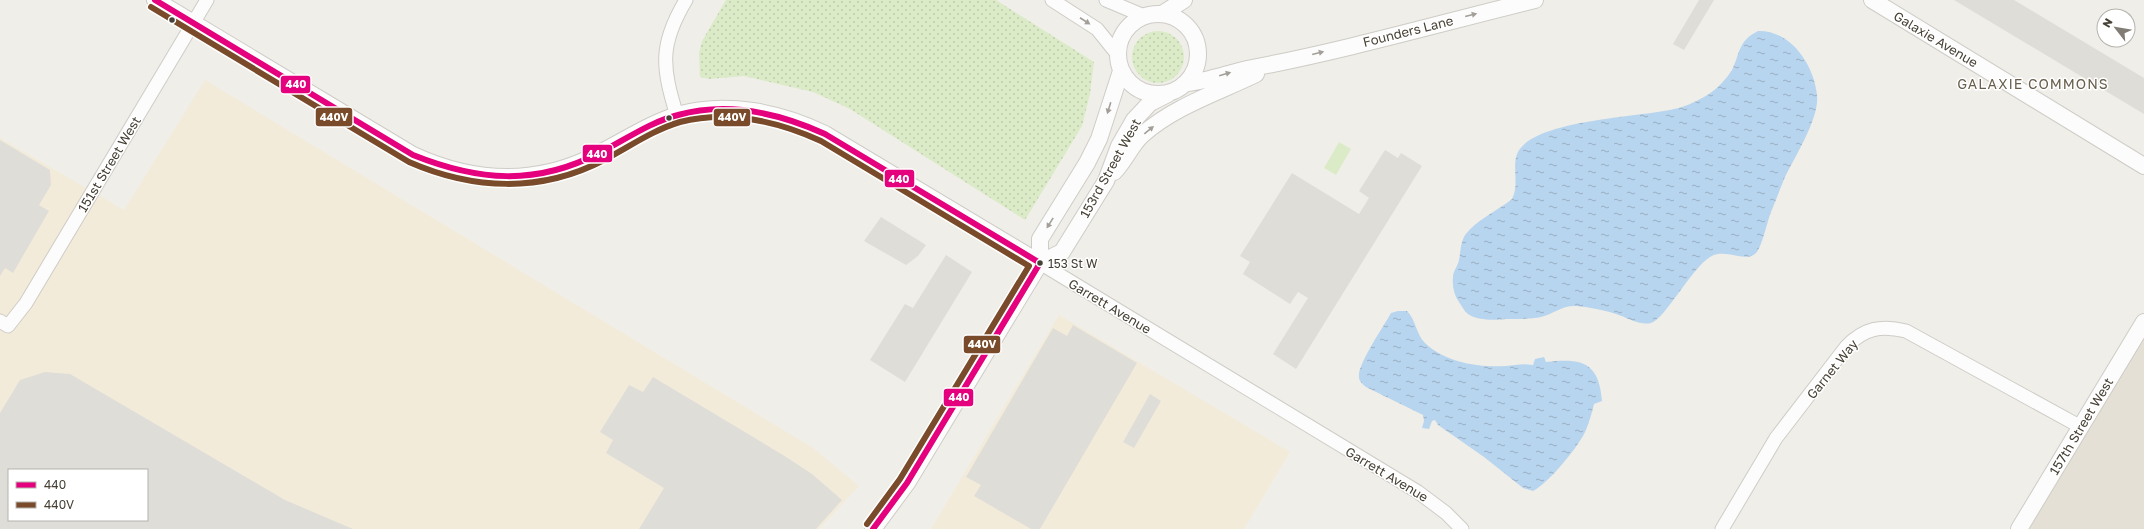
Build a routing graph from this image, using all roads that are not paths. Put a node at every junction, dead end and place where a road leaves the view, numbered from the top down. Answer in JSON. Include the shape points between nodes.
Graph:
{"nodes":[{"id":1,"x":155,"y":0,"type":"edge"},
{"id":2,"x":207,"y":0,"type":"edge"},
{"id":3,"x":686,"y":0,"type":"edge"},
{"id":4,"x":1052,"y":0,"type":"edge"},
{"id":5,"x":1106,"y":0,"type":"edge"},
{"id":6,"x":1184,"y":0,"type":"edge"},
{"id":7,"x":1535,"y":0,"type":"edge"},
{"id":8,"x":1872,"y":0,"type":"edge"},
{"id":9,"x":1162,"y":14,"type":"junction"},
{"id":10,"x":1144,"y":16,"type":"junction"},
{"id":11,"x":193,"y":23,"type":"junction"},
{"id":12,"x":1118,"y":55,"type":"junction"},
{"id":13,"x":1280,"y":63,"type":"junction"},
{"id":14,"x":1121,"y":71,"type":"junction"},
{"id":15,"x":1188,"y":82,"type":"junction"},
{"id":16,"x":1169,"y":94,"type":"junction"},
{"id":17,"x":677,"y":116,"type":"junction"},
{"id":18,"x":2144,"y":166,"type":"edge"},
{"id":19,"x":1106,"y":181,"type":"junction"},
{"id":20,"x":1040,"y":263,"type":"junction"},
{"id":21,"x":4,"y":323,"type":"edge"},
{"id":22,"x":2143,"y":328,"type":"edge"},
{"id":23,"x":2081,"y":427,"type":"junction"},
{"id":24,"x":873,"y":529,"type":"edge"},
{"id":25,"x":1462,"y":529,"type":"edge"},
{"id":26,"x":1722,"y":529,"type":"edge"},
{"id":27,"x":2019,"y":529,"type":"edge"}],
"edges":[{"from":1,"to":11,"type":"street","name":"Garrett Avenue"},
{"from":2,"to":11,"type":"street","name":"151st Street West"},
{"from":3,"to":17,"type":"street","via":[[671,29],[665,57],[667,80]]},
{"from":4,"to":12,"type":"street","one_way":true,"via":[[1096,29]]},
{"from":5,"to":10,"type":"street"},
{"from":6,"to":9,"type":"street"},
{"from":13,"to":7,"type":"street","name":"Founders Lane","one_way":true},
{"from":8,"to":18,"type":"street","name":"Galaxie Avenue"},
{"from":9,"to":10,"type":"street"},
{"from":9,"to":15,"type":"street","via":[[1186,24],[1194,34],[1199,59],[1195,72]]},
{"from":10,"to":12,"type":"street","via":[[1125,31]]},
{"from":11,"to":17,"type":"street","name":"Garrett Avenue","via":[[414,155],[465,173],[504,178],[554,171],[590,158],[656,123]]},
{"from":11,"to":21,"type":"street","name":"151st Street West","via":[[26,303]]},
{"from":12,"to":14,"type":"street"},
{"from":15,"to":13,"type":"street","name":"Founders Lane","one_way":true,"via":[[1198,82],[1236,71]]},
{"from":19,"to":13,"type":"street","name":"Founders Lane","one_way":true,"via":[[1121,165],[1140,136],[1162,120],[1205,96]]},
{"from":14,"to":16,"type":"street","via":[[1127,81],[1136,88],[1147,93]]},
{"from":14,"to":20,"type":"street","name":"153rd Street West","one_way":true,"via":[[1099,139],[1040,239]]},
{"from":15,"to":16,"type":"street"},
{"from":16,"to":19,"type":"street","name":"153rd Street West","via":[[1150,103],[1134,120],[1119,146]]},
{"from":17,"to":20,"type":"street","name":"Garrett Avenue","via":[[702,111],[735,110],[766,113],[799,122],[845,146]]},
{"from":19,"to":20,"type":"street","name":"153rd Street West","via":[[1062,252]]},
{"from":20,"to":24,"type":"street","via":[[907,483]]},
{"from":20,"to":25,"type":"street","name":"Garrett Avenue","via":[[1418,492]]},
{"from":22,"to":23,"type":"street","name":"157th Street West"},
{"from":23,"to":26,"type":"street","name":"Garnet Way","via":[[1906,332],[1881,327],[1855,338],[1846,348],[1776,438]]},
{"from":23,"to":27,"type":"street","name":"157th Street West"}]}
